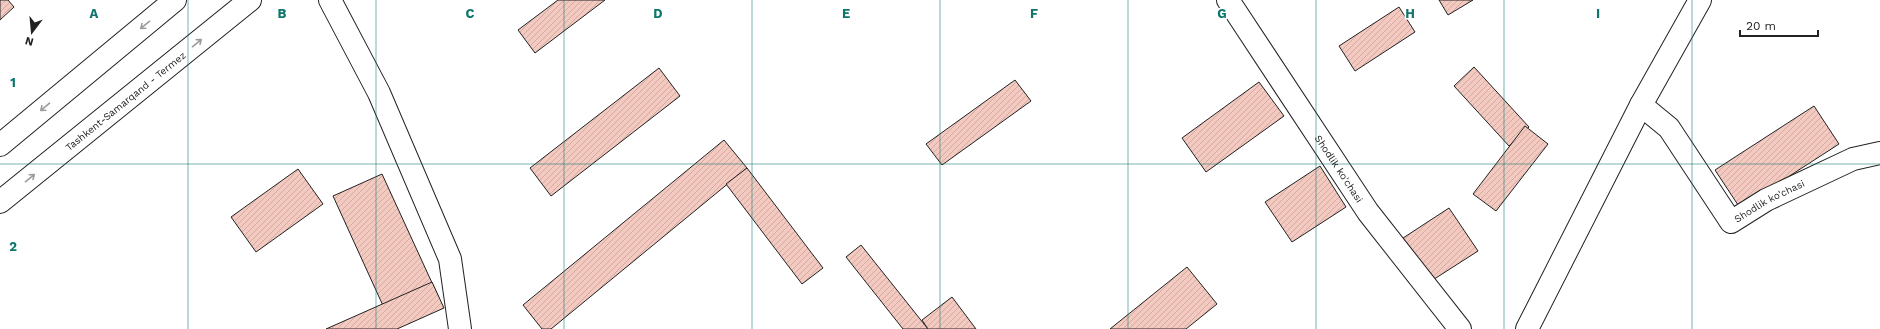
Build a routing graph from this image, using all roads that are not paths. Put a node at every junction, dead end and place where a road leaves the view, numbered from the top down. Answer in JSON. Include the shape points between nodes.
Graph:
{"nodes":[{"id":1,"x":175,"y":0,"type":"edge"},
{"id":2,"x":250,"y":0,"type":"edge"},
{"id":3,"x":330,"y":0,"type":"edge"},
{"id":4,"x":1228,"y":0,"type":"edge"},
{"id":5,"x":1700,"y":0,"type":"edge"},
{"id":6,"x":1641,"y":105,"type":"junction"},
{"id":7,"x":0,"y":145,"type":"edge"},
{"id":8,"x":1880,"y":152,"type":"edge"},
{"id":9,"x":0,"y":202,"type":"edge"},
{"id":10,"x":460,"y":329,"type":"edge"},
{"id":11,"x":1460,"y":329,"type":"edge"},
{"id":12,"x":1527,"y":329,"type":"edge"}],
"edges":[{"from":1,"to":7,"type":"main road","one_way":true},
{"from":9,"to":2,"type":"main road","name":"Tashkent-Samarqand - Termez","one_way":true},
{"from":3,"to":10,"type":"main road","via":[[379,93],[450,259]]},
{"from":4,"to":11,"type":"main road","name":"Shodlik ko'chasi","via":[[1368,212]]},
{"from":5,"to":6,"type":"main road"},
{"from":6,"to":8,"type":"main road","name":"Shodlik ko'chasi","via":[[1669,128],[1731,222],[1766,200],[1853,159]]},
{"from":6,"to":12,"type":"main road"}]}
